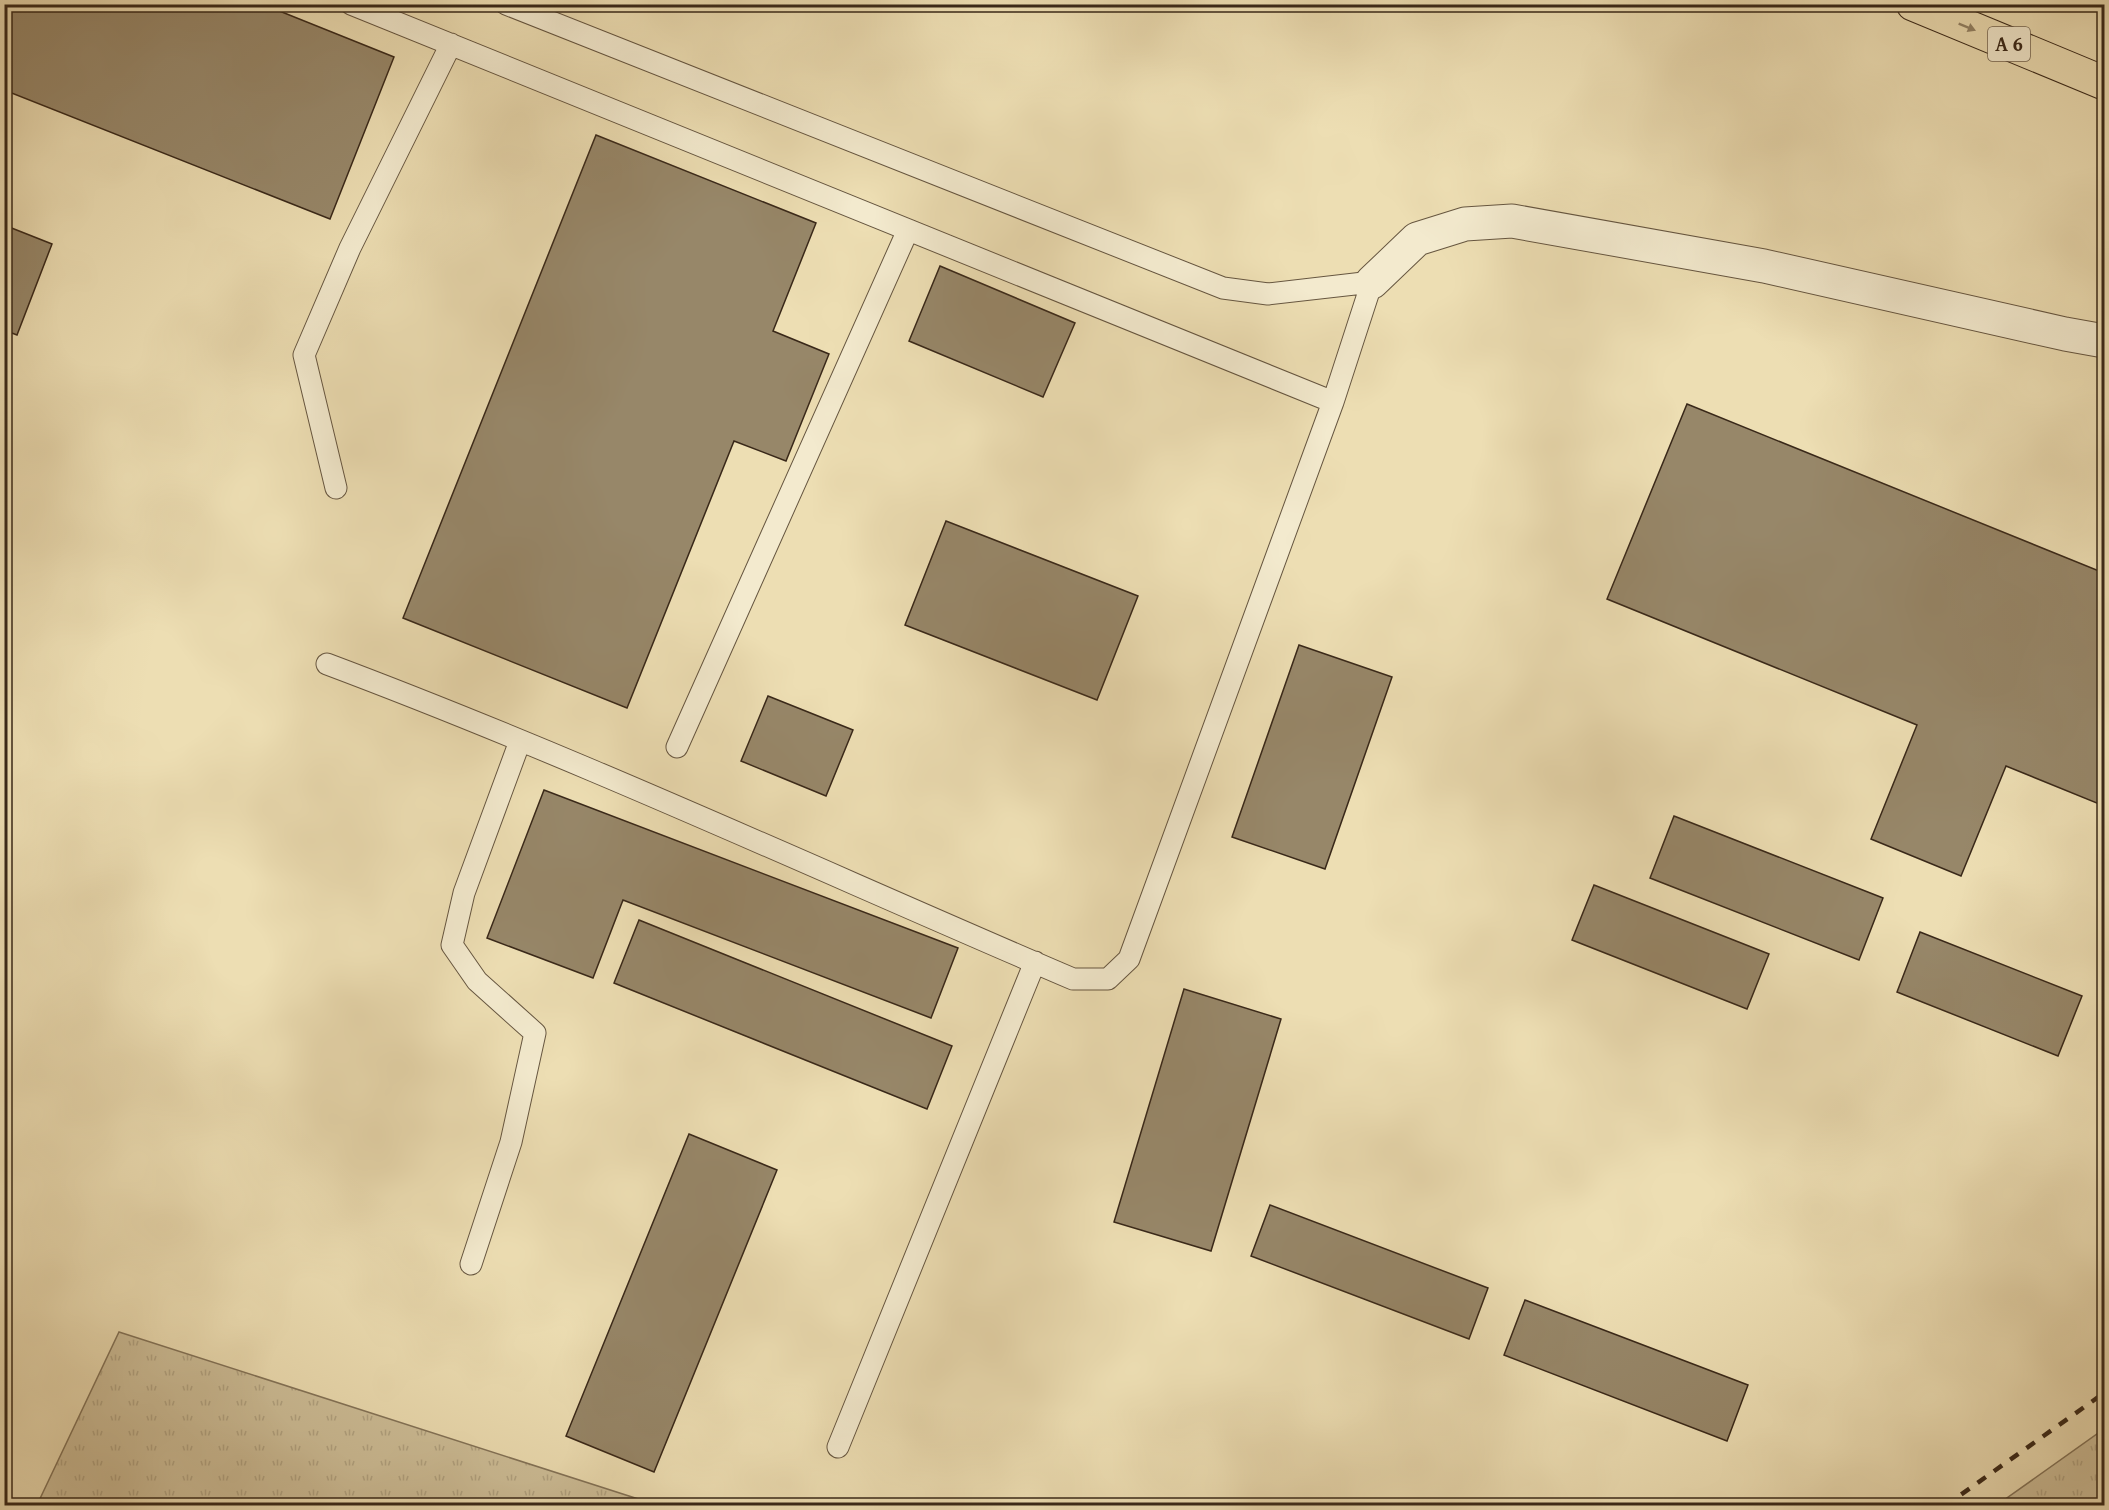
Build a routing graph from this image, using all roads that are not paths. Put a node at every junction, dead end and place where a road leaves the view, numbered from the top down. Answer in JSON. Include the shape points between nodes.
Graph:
{"nodes":[{"id":1,"x":351,"y":4,"type":"edge"},
{"id":2,"x":506,"y":4,"type":"edge"},
{"id":3,"x":1913,"y":4,"type":"edge"},
{"id":4,"x":450,"y":44,"type":"junction"},
{"id":5,"x":2104,"y":83,"type":"edge"},
{"id":6,"x":908,"y":230,"type":"junction"},
{"id":7,"x":1372,"y":282,"type":"junction"},
{"id":8,"x":2104,"y":340,"type":"edge"},
{"id":9,"x":1333,"y":402,"type":"junction"},
{"id":10,"x":336,"y":488,"type":"dead end"},
{"id":11,"x":327,"y":664,"type":"dead end"},
{"id":12,"x":520,"y":741,"type":"junction"},
{"id":13,"x":677,"y":747,"type":"dead end"},
{"id":14,"x":1035,"y":962,"type":"junction"},
{"id":15,"x":471,"y":1264,"type":"dead end"},
{"id":16,"x":838,"y":1447,"type":"dead end"}],
"edges":[{"from":1,"to":4,"type":"lane"},
{"from":2,"to":7,"type":"lane","via":[[1223,288],[1268,294]]},
{"from":3,"to":5,"type":"highway","number":"A 6","one_way":true},
{"from":4,"to":6,"type":"lane"},
{"from":4,"to":10,"type":"lane","via":[[350,248],[304,355]]},
{"from":6,"to":9,"type":"lane"},
{"from":6,"to":13,"type":"lane"},
{"from":7,"to":8,"type":"street","via":[[1417,239],[1465,224],[1512,221],[1764,266]]},
{"from":7,"to":9,"type":"lane"},
{"from":9,"to":14,"type":"lane","via":[[1129,958],[1108,979],[1073,978]]},
{"from":11,"to":12,"type":"lane"},
{"from":12,"to":14,"type":"lane"},
{"from":12,"to":15,"type":"lane","via":[[464,893],[452,945],[477,981],[535,1033],[511,1142]]},
{"from":14,"to":16,"type":"lane"}]}
